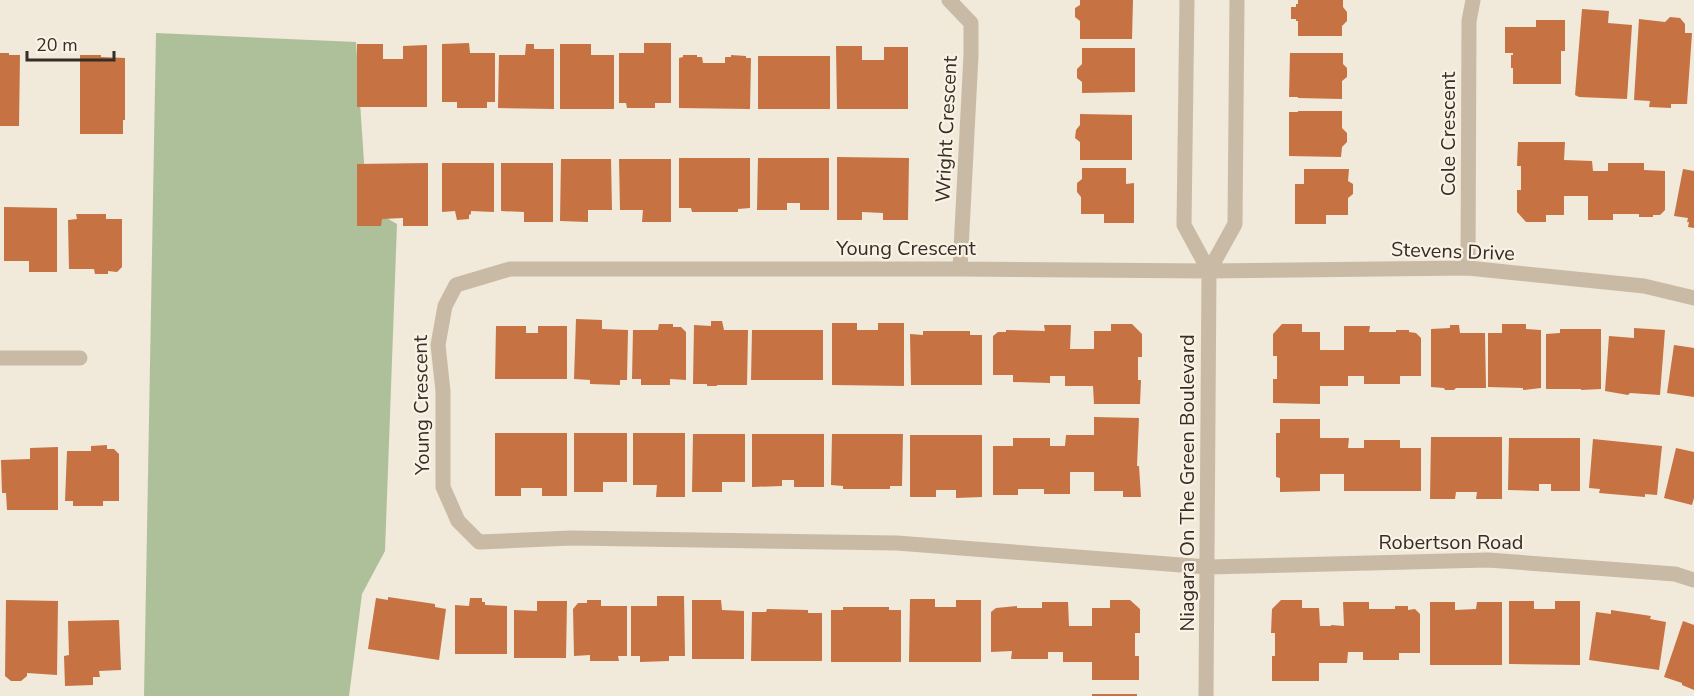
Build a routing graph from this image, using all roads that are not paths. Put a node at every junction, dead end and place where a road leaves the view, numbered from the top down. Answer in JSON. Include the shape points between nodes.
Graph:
{"nodes":[{"id":1,"x":949,"y":0,"type":"edge"},
{"id":2,"x":1187,"y":0,"type":"edge"},
{"id":3,"x":1237,"y":0,"type":"edge"},
{"id":4,"x":1473,"y":0,"type":"edge"},
{"id":5,"x":1468,"y":268,"type":"junction"},
{"id":6,"x":960,"y":269,"type":"junction"},
{"id":7,"x":1209,"y":271,"type":"junction"},
{"id":8,"x":1694,"y":298,"type":"edge"},
{"id":9,"x":0,"y":358,"type":"edge"},
{"id":10,"x":80,"y":358,"type":"dead end"},
{"id":11,"x":1207,"y":567,"type":"junction"},
{"id":12,"x":1694,"y":580,"type":"edge"},
{"id":13,"x":1206,"y":696,"type":"edge"}],
"edges":[{"from":1,"to":6,"type":"street","name":"Wright Crescent","via":[[970,23]]},
{"from":2,"to":7,"type":"street","name":"Niagara On The Green Boulevard","via":[[1184,225]]},
{"from":3,"to":7,"type":"street","name":"Niagara On The Green Boulevard","via":[[1236,224]]},
{"from":4,"to":5,"type":"street","name":"Cole Crescent","via":[[1469,21]]},
{"from":5,"to":7,"type":"street","name":"Stevens Drive"},
{"from":5,"to":8,"type":"street","name":"Stevens Drive","via":[[1644,286]]},
{"from":6,"to":7,"type":"street","name":"Young Crescent"},
{"from":6,"to":11,"type":"street","name":"Young Crescent","via":[[510,268],[456,285],[445,306],[438,345],[443,391],[443,487],[458,521],[479,542],[571,538],[897,543]]},
{"from":7,"to":11,"type":"street","name":"Niagara On The Green Boulevard"},
{"from":9,"to":10,"type":"street"},
{"from":11,"to":12,"type":"street","name":"Robertson Road","via":[[1488,560],[1675,574]]},
{"from":11,"to":13,"type":"street","name":"Niagara On The Green Boulevard"}]}
